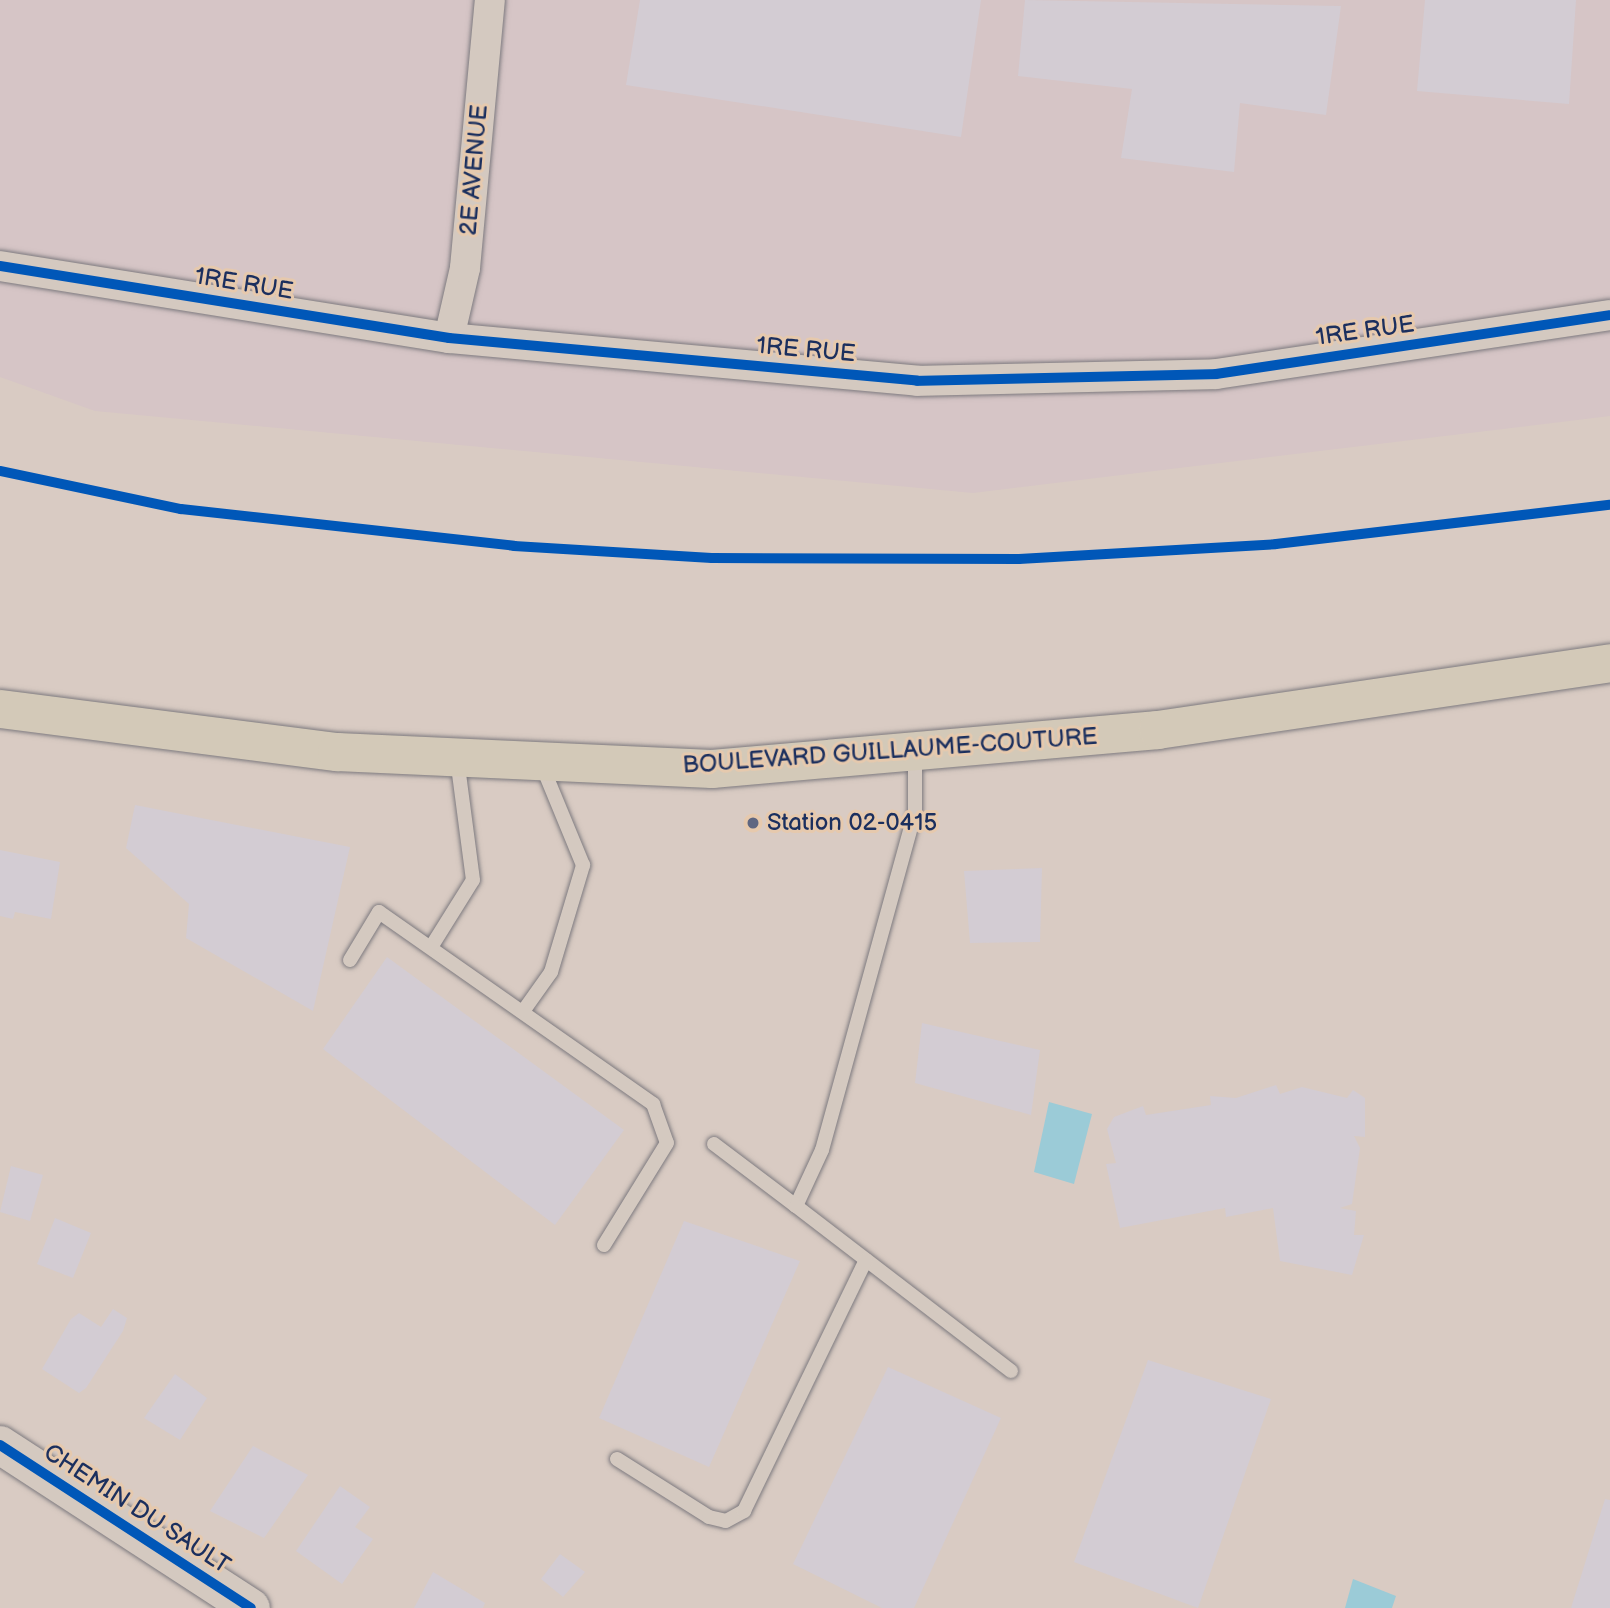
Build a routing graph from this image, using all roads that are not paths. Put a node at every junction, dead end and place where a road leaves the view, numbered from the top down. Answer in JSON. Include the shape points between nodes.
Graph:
{"nodes":[{"id":1,"x":490,"y":0,"type":"edge"},
{"id":2,"x":0,"y":266,"type":"edge"},
{"id":3,"x":1610,"y":316,"type":"edge"},
{"id":4,"x":449,"y":338,"type":"junction"},
{"id":5,"x":1610,"y":663,"type":"edge"},
{"id":6,"x":0,"y":709,"type":"edge"},
{"id":7,"x":915,"y":751,"type":"junction"},
{"id":8,"x":457,"y":757,"type":"junction"},
{"id":9,"x":541,"y":761,"type":"junction"},
{"id":10,"x":433,"y":944,"type":"junction"},
{"id":11,"x":350,"y":960,"type":"dead end"},
{"id":12,"x":524,"y":1010,"type":"junction"},
{"id":13,"x":714,"y":1144,"type":"dead end"},
{"id":14,"x":796,"y":1206,"type":"junction"},
{"id":15,"x":604,"y":1245,"type":"dead end"},
{"id":16,"x":866,"y":1260,"type":"junction"},
{"id":17,"x":1011,"y":1371,"type":"dead end"},
{"id":18,"x":0,"y":1445,"type":"edge"},
{"id":19,"x":617,"y":1459,"type":"dead end"},
{"id":20,"x":251,"y":1608,"type":"edge"}],
"edges":[{"from":1,"to":4,"type":"street","name":"2E AVENUE","via":[[465,268]]},
{"from":2,"to":4,"type":"street","name":"1RE RUE"},
{"from":3,"to":4,"type":"street","name":"1RE RUE","via":[[1216,374],[917,382]]},
{"from":5,"to":7,"type":"main road","name":"BOULEVARD GUILLAUME-COUTURE","via":[[1157,730]]},
{"from":6,"to":8,"type":"main road","name":"BOULEVARD GUILLAUME-COUTURE","via":[[337,752]]},
{"from":7,"to":9,"type":"main road","name":"BOULEVARD GUILLAUME-COUTURE","via":[[712,769]]},
{"from":7,"to":14,"type":"lane","via":[[915,812],[822,1150]]},
{"from":8,"to":9,"type":"main road","name":"BOULEVARD GUILLAUME-COUTURE"},
{"from":8,"to":10,"type":"lane","via":[[473,880]]},
{"from":9,"to":12,"type":"lane","via":[[583,865],[551,972]]},
{"from":10,"to":11,"type":"lane","via":[[379,912]]},
{"from":10,"to":12,"type":"lane"},
{"from":12,"to":15,"type":"lane","via":[[653,1104],[667,1143]]},
{"from":13,"to":14,"type":"lane"},
{"from":14,"to":16,"type":"lane"},
{"from":16,"to":17,"type":"lane"},
{"from":16,"to":19,"type":"lane","via":[[744,1511],[726,1521],[709,1517]]},
{"from":18,"to":20,"type":"street","name":"CHEMIN DU SAULT"}]}
